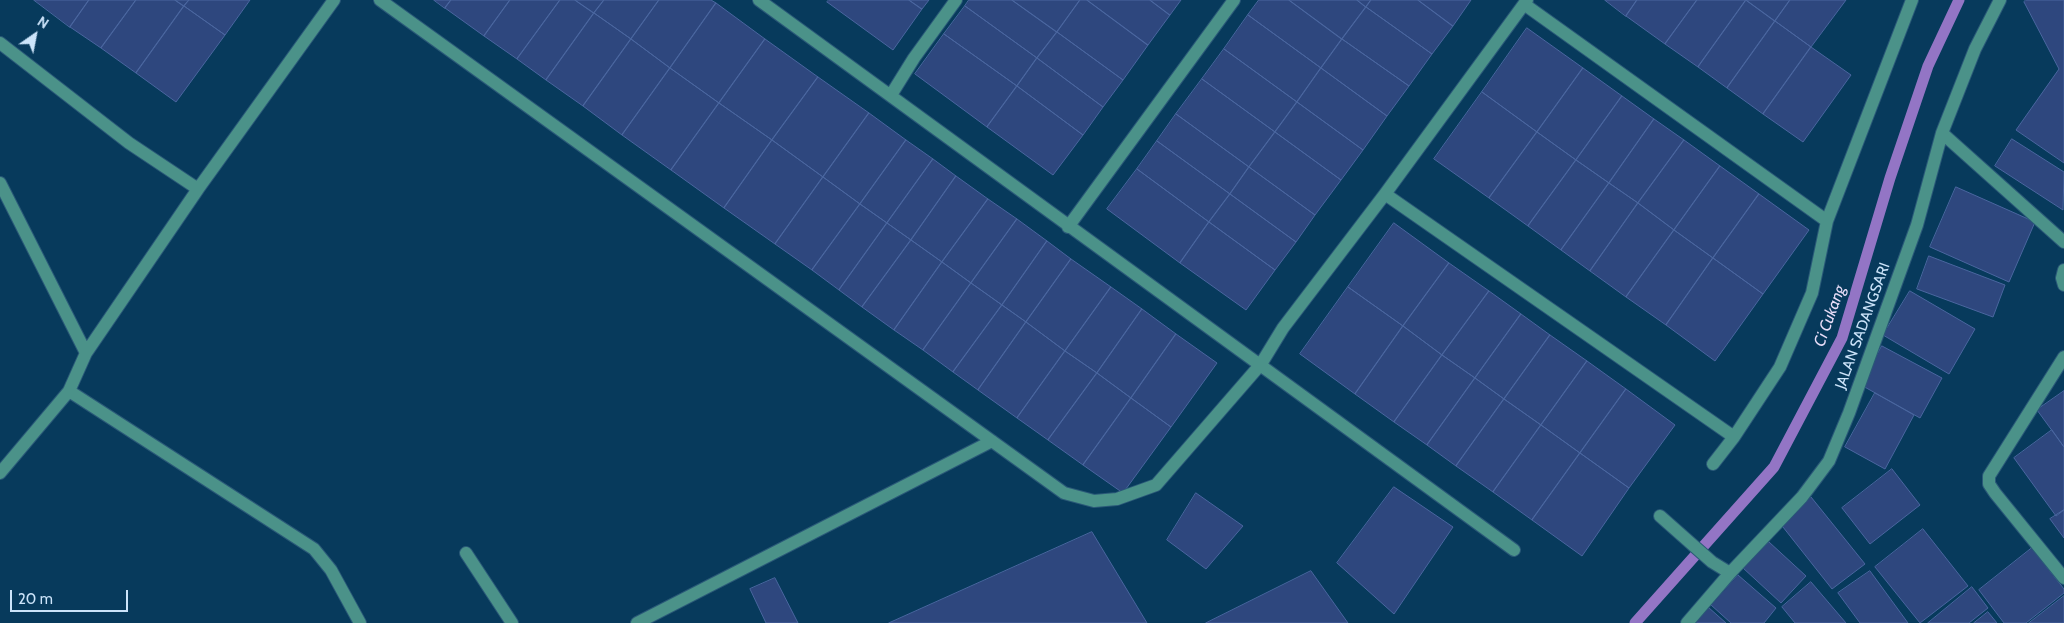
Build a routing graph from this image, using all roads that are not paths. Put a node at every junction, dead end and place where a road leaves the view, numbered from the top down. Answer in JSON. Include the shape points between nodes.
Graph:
{"nodes":[{"id":1,"x":334,"y":0,"type":"edge"},
{"id":2,"x":380,"y":0,"type":"edge"},
{"id":3,"x":759,"y":0,"type":"edge"},
{"id":4,"x":956,"y":0,"type":"edge"},
{"id":5,"x":1234,"y":0,"type":"edge"},
{"id":6,"x":1912,"y":0,"type":"edge"},
{"id":7,"x":2000,"y":0,"type":"edge"},
{"id":8,"x":1526,"y":2,"type":"edge"},
{"id":9,"x":0,"y":43,"type":"edge"},
{"id":10,"x":891,"y":95,"type":"junction"},
{"id":11,"x":1942,"y":134,"type":"junction"},
{"id":12,"x":0,"y":182,"type":"edge"},
{"id":13,"x":198,"y":189,"type":"junction"},
{"id":14,"x":1385,"y":194,"type":"junction"},
{"id":15,"x":1827,"y":221,"type":"junction"},
{"id":16,"x":1068,"y":227,"type":"junction"},
{"id":17,"x":2064,"y":242,"type":"edge"},
{"id":18,"x":2064,"y":270,"type":"edge"},
{"id":19,"x":2064,"y":285,"type":"edge"},
{"id":20,"x":86,"y":353,"type":"junction"},
{"id":21,"x":2064,"y":357,"type":"edge"},
{"id":22,"x":1261,"y":364,"type":"junction"},
{"id":23,"x":69,"y":391,"type":"junction"},
{"id":24,"x":1734,"y":438,"type":"junction"},
{"id":25,"x":992,"y":441,"type":"junction"},
{"id":26,"x":1713,"y":464,"type":"dead end"},
{"id":27,"x":0,"y":474,"type":"edge"},
{"id":28,"x":1660,"y":516,"type":"dead end"},
{"id":29,"x":1514,"y":550,"type":"dead end"},
{"id":30,"x":466,"y":553,"type":"dead end"},
{"id":31,"x":1730,"y":573,"type":"junction"},
{"id":32,"x":2064,"y":578,"type":"edge"},
{"id":33,"x":360,"y":623,"type":"edge"},
{"id":34,"x":512,"y":623,"type":"edge"},
{"id":35,"x":636,"y":623,"type":"edge"},
{"id":36,"x":1687,"y":623,"type":"edge"}],
"edges":[{"from":1,"to":13,"type":"street"},
{"from":2,"to":25,"type":"street"},
{"from":3,"to":10,"type":"street"},
{"from":4,"to":10,"type":"street"},
{"from":5,"to":16,"type":"street"},
{"from":6,"to":15,"type":"street"},
{"from":7,"to":11,"type":"street","name":"JALAN SADANGSARI","via":[[1975,49]]},
{"from":8,"to":14,"type":"street"},
{"from":8,"to":15,"type":"street"},
{"from":9,"to":13,"type":"street","via":[[129,143]]},
{"from":10,"to":16,"type":"street"},
{"from":11,"to":17,"type":"street"},
{"from":11,"to":31,"type":"street","name":"JALAN SADANGSARI","via":[[1918,225],[1829,461],[1802,497]]},
{"from":12,"to":20,"type":"street"},
{"from":13,"to":20,"type":"street"},
{"from":14,"to":22,"type":"street","via":[[1283,328]]},
{"from":14,"to":24,"type":"street"},
{"from":15,"to":24,"type":"street","via":[[1812,292],[1802,318],[1780,367]]},
{"from":16,"to":22,"type":"street"},
{"from":18,"to":19,"type":"street"},
{"from":20,"to":23,"type":"street"},
{"from":21,"to":32,"type":"street","via":[[1988,476],[1995,493]]},
{"from":22,"to":25,"type":"street","via":[[1156,485],[1117,499],[1094,501],[1064,493]]},
{"from":22,"to":29,"type":"street"},
{"from":23,"to":27,"type":"street"},
{"from":23,"to":33,"type":"street","via":[[314,548],[332,570]]},
{"from":24,"to":26,"type":"street"},
{"from":25,"to":35,"type":"street"},
{"from":28,"to":31,"type":"street","via":[[1712,562]]},
{"from":30,"to":34,"type":"street"},
{"from":31,"to":36,"type":"street","name":"JALAN SADANGSARI"}]}
